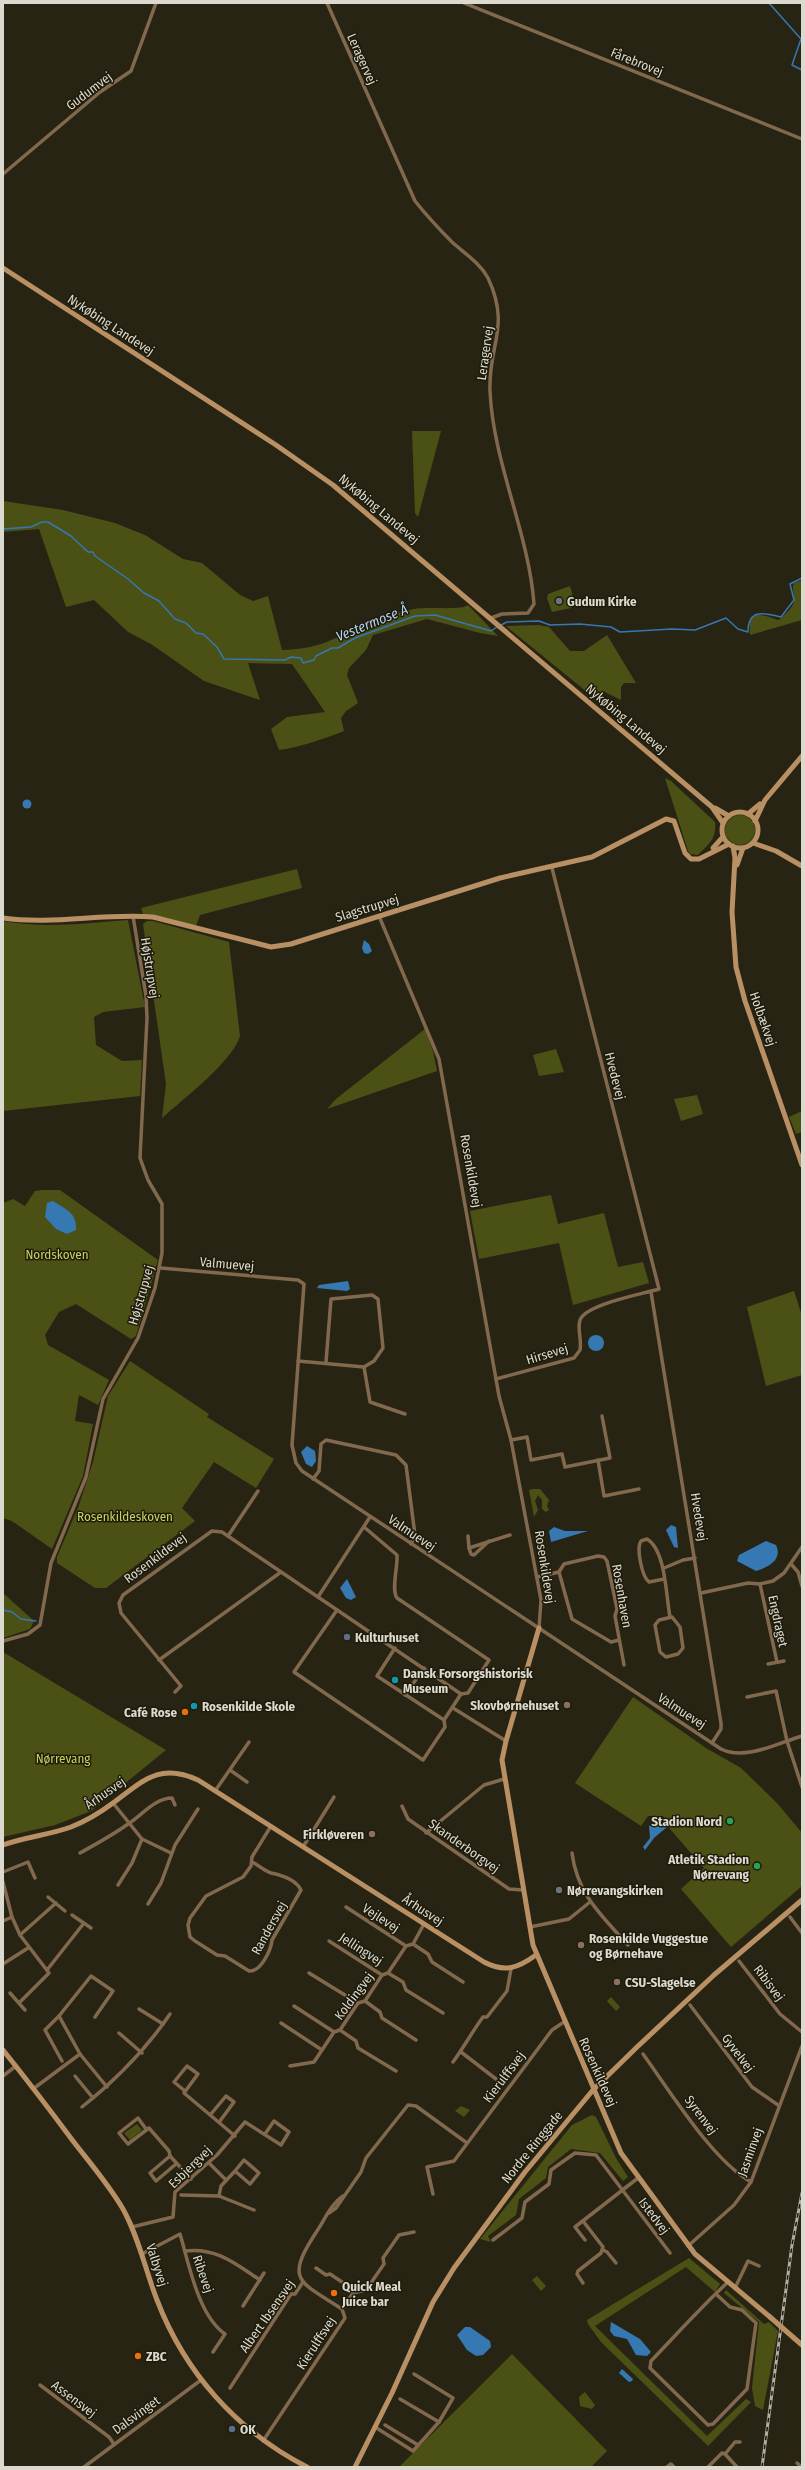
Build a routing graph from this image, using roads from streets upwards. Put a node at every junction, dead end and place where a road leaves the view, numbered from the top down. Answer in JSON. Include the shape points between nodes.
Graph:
{"nodes":[{"id":1,"x":156,"y":3,"type":"edge"},
{"id":2,"x":327,"y":3,"type":"edge"},
{"id":3,"x":464,"y":3,"type":"edge"},
{"id":4,"x":802,"y":139,"type":"edge"},
{"id":5,"x":3,"y":174,"type":"edge"},
{"id":6,"x":3,"y":268,"type":"edge"},
{"id":7,"x":491,"y":618,"type":"junction"},
{"id":8,"x":802,"y":756,"type":"edge"},
{"id":9,"x":766,"y":800,"type":"junction"},
{"id":10,"x":712,"y":807,"type":"junction"},
{"id":11,"x":748,"y":814,"type":"junction"},
{"id":12,"x":729,"y":816,"type":"junction"},
{"id":13,"x":755,"y":821,"type":"junction"},
{"id":14,"x":723,"y":824,"type":"junction"},
{"id":15,"x":757,"y":835,"type":"junction"},
{"id":16,"x":723,"y":837,"type":"junction"},
{"id":17,"x":752,"y":843,"type":"junction"},
{"id":18,"x":731,"y":845,"type":"junction"},
{"id":19,"x":743,"y":848,"type":"junction"},
{"id":20,"x":776,"y":851,"type":"junction"},
{"id":21,"x":702,"y":858,"type":"junction"},
{"id":22,"x":802,"y":866,"type":"edge"},
{"id":23,"x":552,"y":868,"type":"junction"},
{"id":24,"x":735,"y":875,"type":"junction"},
{"id":25,"x":133,"y":916,"type":"junction"},
{"id":26,"x":379,"y":916,"type":"junction"},
{"id":27,"x":3,"y":918,"type":"edge"},
{"id":28,"x":802,"y":1165,"type":"edge"},
{"id":29,"x":161,"y":1268,"type":"junction"},
{"id":30,"x":659,"y":1290,"type":"joint"},
{"id":31,"x":651,"y":1292,"type":"junction"},
{"id":32,"x":298,"y":1361,"type":"junction"},
{"id":33,"x":326,"y":1362,"type":"junction"},
{"id":34,"x":364,"y":1367,"type":"junction"},
{"id":35,"x":496,"y":1379,"type":"junction"},
{"id":36,"x":405,"y":1414,"type":"dead end"},
{"id":37,"x":602,"y":1416,"type":"dead end"},
{"id":38,"x":511,"y":1440,"type":"junction"},
{"id":39,"x":598,"y":1460,"type":"junction"},
{"id":40,"x":314,"y":1479,"type":"junction"},
{"id":41,"x":639,"y":1488,"type":"dead end"},
{"id":42,"x":258,"y":1491,"type":"dead end"},
{"id":43,"x":370,"y":1517,"type":"junction"},
{"id":44,"x":364,"y":1527,"type":"junction"},
{"id":45,"x":510,"y":1535,"type":"dead end"},
{"id":46,"x":228,"y":1536,"type":"junction"},
{"id":47,"x":468,"y":1536,"type":"dead end"},
{"id":48,"x":490,"y":1540,"type":"junction"},
{"id":49,"x":411,"y":1544,"type":"junction"},
{"id":50,"x":802,"y":1547,"type":"edge"},
{"id":51,"x":469,"y":1548,"type":"junction"},
{"id":52,"x":695,"y":1558,"type":"junction"},
{"id":53,"x":791,"y":1564,"type":"junction"},
{"id":54,"x":664,"y":1568,"type":"junction"},
{"id":55,"x":281,"y":1572,"type":"junction"},
{"id":56,"x":559,"y":1572,"type":"junction"},
{"id":57,"x":537,"y":1577,"type":"junction"},
{"id":58,"x":664,"y":1579,"type":"junction"},
{"id":59,"x":760,"y":1584,"type":"junction"},
{"id":60,"x":802,"y":1586,"type":"edge"},
{"id":61,"x":701,"y":1593,"type":"junction"},
{"id":62,"x":318,"y":1597,"type":"junction"},
{"id":63,"x":337,"y":1610,"type":"junction"},
{"id":64,"x":670,"y":1617,"type":"junction"},
{"id":65,"x":539,"y":1628,"type":"junction"},
{"id":66,"x":619,"y":1640,"type":"junction"},
{"id":67,"x":3,"y":1641,"type":"edge"},
{"id":68,"x":395,"y":1648,"type":"junction"},
{"id":69,"x":160,"y":1660,"type":"junction"},
{"id":70,"x":784,"y":1661,"type":"dead end"},
{"id":71,"x":777,"y":1662,"type":"junction"},
{"id":72,"x":768,"y":1664,"type":"dead end"},
{"id":73,"x":624,"y":1665,"type":"dead end"},
{"id":74,"x":424,"y":1668,"type":"junction"},
{"id":75,"x":175,"y":1692,"type":"dead end"},
{"id":76,"x":461,"y":1694,"type":"junction"},
{"id":77,"x":405,"y":1695,"type":"junction"},
{"id":78,"x":747,"y":1697,"type":"dead end"},
{"id":79,"x":453,"y":1708,"type":"junction"},
{"id":80,"x":444,"y":1720,"type":"junction"},
{"id":81,"x":802,"y":1736,"type":"edge"},
{"id":82,"x":506,"y":1741,"type":"junction"},
{"id":83,"x":787,"y":1741,"type":"junction"},
{"id":84,"x":249,"y":1742,"type":"dead end"},
{"id":85,"x":712,"y":1743,"type":"junction"},
{"id":86,"x":230,"y":1770,"type":"junction"},
{"id":87,"x":504,"y":1779,"type":"junction"},
{"id":88,"x":246,"y":1782,"type":"dead end"},
{"id":89,"x":802,"y":1787,"type":"edge"},
{"id":90,"x":215,"y":1791,"type":"junction"},
{"id":91,"x":334,"y":1797,"type":"dead end"},
{"id":92,"x":113,"y":1803,"type":"junction"},
{"id":93,"x":175,"y":1806,"type":"dead end"},
{"id":94,"x":402,"y":1806,"type":"dead end"},
{"id":95,"x":198,"y":1809,"type":"dead end"},
{"id":96,"x":128,"y":1824,"type":"junction"},
{"id":97,"x":271,"y":1826,"type":"junction"},
{"id":98,"x":426,"y":1833,"type":"junction"},
{"id":99,"x":142,"y":1839,"type":"junction"},
{"id":100,"x":3,"y":1845,"type":"edge"},
{"id":101,"x":303,"y":1846,"type":"junction"},
{"id":102,"x":80,"y":1853,"type":"dead end"},
{"id":103,"x":171,"y":1853,"type":"junction"},
{"id":104,"x":572,"y":1853,"type":"dead end"},
{"id":105,"x":252,"y":1862,"type":"junction"},
{"id":106,"x":3,"y":1872,"type":"edge"},
{"id":107,"x":34,"y":1878,"type":"dead end"},
{"id":108,"x":3,"y":1882,"type":"edge"},
{"id":109,"x":118,"y":1885,"type":"dead end"},
{"id":110,"x":523,"y":1890,"type":"junction"},
{"id":111,"x":48,"y":1897,"type":"dead end"},
{"id":112,"x":802,"y":1900,"type":"edge"},
{"id":113,"x":590,"y":1902,"type":"junction"},
{"id":114,"x":56,"y":1903,"type":"junction"},
{"id":115,"x":148,"y":1904,"type":"dead end"},
{"id":116,"x":346,"y":1907,"type":"dead end"},
{"id":117,"x":65,"y":1911,"type":"dead end"},
{"id":118,"x":72,"y":1915,"type":"dead end"},
{"id":119,"x":12,"y":1917,"type":"junction"},
{"id":120,"x":790,"y":1917,"type":"dead end"},
{"id":121,"x":3,"y":1921,"type":"edge"},
{"id":122,"x":84,"y":1923,"type":"junction"},
{"id":123,"x":424,"y":1924,"type":"junction"},
{"id":124,"x":530,"y":1927,"type":"junction"},
{"id":125,"x":91,"y":1928,"type":"dead end"},
{"id":126,"x":802,"y":1933,"type":"edge"},
{"id":127,"x":20,"y":1935,"type":"junction"},
{"id":128,"x":329,"y":1941,"type":"dead end"},
{"id":129,"x":413,"y":1944,"type":"junction"},
{"id":130,"x":628,"y":1945,"type":"dead end"},
{"id":131,"x":406,"y":1946,"type":"junction"},
{"id":132,"x":28,"y":1948,"type":"junction"},
{"id":133,"x":536,"y":1955,"type":"junction"},
{"id":134,"x":739,"y":1960,"type":"dead end"},
{"id":135,"x":3,"y":1964,"type":"edge"},
{"id":136,"x":510,"y":1968,"type":"junction"},
{"id":137,"x":47,"y":1970,"type":"junction"},
{"id":138,"x":310,"y":1973,"type":"dead end"},
{"id":139,"x":388,"y":1973,"type":"junction"},
{"id":140,"x":382,"y":1974,"type":"junction"},
{"id":141,"x":463,"y":1982,"type":"dead end"},
{"id":142,"x":10,"y":1993,"type":"dead end"},
{"id":143,"x":365,"y":2002,"type":"junction"},
{"id":144,"x":19,"y":2003,"type":"junction"},
{"id":145,"x":358,"y":2003,"type":"junction"},
{"id":146,"x":690,"y":2005,"type":"dead end"},
{"id":147,"x":294,"y":2006,"type":"dead end"},
{"id":148,"x":139,"y":2009,"type":"dead end"},
{"id":149,"x":25,"y":2010,"type":"dead end"},
{"id":150,"x":443,"y":2013,"type":"dead end"},
{"id":151,"x":170,"y":2014,"type":"dead end"},
{"id":152,"x":59,"y":2016,"type":"junction"},
{"id":153,"x":95,"y":2017,"type":"dead end"},
{"id":154,"x":564,"y":2022,"type":"junction"},
{"id":155,"x":280,"y":2023,"type":"dead end"},
{"id":156,"x":162,"y":2024,"type":"junction"},
{"id":157,"x":340,"y":2030,"type":"junction"},
{"id":158,"x":334,"y":2032,"type":"junction"},
{"id":159,"x":802,"y":2032,"type":"edge"},
{"id":160,"x":119,"y":2033,"type":"dead end"},
{"id":161,"x":416,"y":2040,"type":"dead end"},
{"id":162,"x":802,"y":2046,"type":"edge"},
{"id":163,"x":3,"y":2050,"type":"edge"},
{"id":164,"x":322,"y":2050,"type":"junction"},
{"id":165,"x":461,"y":2052,"type":"junction"},
{"id":166,"x":142,"y":2053,"type":"junction"},
{"id":167,"x":80,"y":2054,"type":"junction"},
{"id":168,"x":643,"y":2054,"type":"dead end"},
{"id":169,"x":62,"y":2060,"type":"dead end"},
{"id":170,"x":453,"y":2062,"type":"dead end"},
{"id":171,"x":16,"y":2066,"type":"junction"},
{"id":172,"x":290,"y":2066,"type":"dead end"},
{"id":173,"x":396,"y":2071,"type":"dead end"},
{"id":174,"x":3,"y":2076,"type":"edge"},
{"id":175,"x":75,"y":2076,"type":"dead end"},
{"id":176,"x":496,"y":2079,"type":"dead end"},
{"id":177,"x":108,"y":2087,"type":"junction"},
{"id":178,"x":34,"y":2089,"type":"junction"},
{"id":179,"x":593,"y":2090,"type":"junction"},
{"id":180,"x":185,"y":2091,"type":"junction"},
{"id":181,"x":93,"y":2098,"type":"junction"},
{"id":182,"x":778,"y":2105,"type":"junction"},
{"id":183,"x":82,"y":2107,"type":"dead end"},
{"id":184,"x":211,"y":2114,"type":"junction"},
{"id":185,"x":220,"y":2121,"type":"junction"},
{"id":186,"x":146,"y":2129,"type":"junction"},
{"id":187,"x":265,"y":2134,"type":"junction"},
{"id":188,"x":235,"y":2136,"type":"junction"},
{"id":189,"x":467,"y":2143,"type":"junction"},
{"id":190,"x":170,"y":2156,"type":"junction"},
{"id":191,"x":210,"y":2163,"type":"junction"},
{"id":192,"x":176,"y":2164,"type":"junction"},
{"id":193,"x":235,"y":2171,"type":"junction"},
{"id":194,"x":638,"y":2178,"type":"junction"},
{"id":195,"x":191,"y":2179,"type":"junction"},
{"id":196,"x":226,"y":2180,"type":"junction"},
{"id":197,"x":751,"y":2182,"type":"junction"},
{"id":198,"x":622,"y":2190,"type":"junction"},
{"id":199,"x":433,"y":2194,"type":"dead end"},
{"id":200,"x":181,"y":2195,"type":"dead end"},
{"id":201,"x":219,"y":2196,"type":"junction"},
{"id":202,"x":254,"y":2210,"type":"dead end"},
{"id":203,"x":583,"y":2220,"type":"junction"},
{"id":204,"x":132,"y":2227,"type":"junction"},
{"id":205,"x":414,"y":2232,"type":"dead end"},
{"id":206,"x":493,"y":2240,"type":"dead end"},
{"id":207,"x":585,"y":2240,"type":"dead end"},
{"id":208,"x":688,"y":2246,"type":"junction"},
{"id":209,"x":603,"y":2250,"type":"junction"},
{"id":210,"x":185,"y":2251,"type":"junction"},
{"id":211,"x":670,"y":2253,"type":"dead end"},
{"id":212,"x":142,"y":2254,"type":"junction"},
{"id":213,"x":616,"y":2263,"type":"dead end"},
{"id":214,"x":759,"y":2266,"type":"dead end"},
{"id":215,"x":316,"y":2268,"type":"dead end"},
{"id":216,"x":264,"y":2274,"type":"dead end"},
{"id":217,"x":260,"y":2280,"type":"junction"},
{"id":218,"x":303,"y":2282,"type":"junction"},
{"id":219,"x":728,"y":2282,"type":"junction"},
{"id":220,"x":583,"y":2283,"type":"dead end"},
{"id":221,"x":735,"y":2288,"type":"junction"},
{"id":222,"x":353,"y":2293,"type":"junction"},
{"id":223,"x":716,"y":2294,"type":"junction"},
{"id":224,"x":243,"y":2306,"type":"dead end"},
{"id":225,"x":342,"y":2309,"type":"junction"},
{"id":226,"x":802,"y":2344,"type":"edge"},
{"id":227,"x":213,"y":2352,"type":"dead end"},
{"id":228,"x":414,"y":2374,"type":"dead end"},
{"id":229,"x":201,"y":2380,"type":"junction"},
{"id":230,"x":40,"y":2385,"type":"dead end"},
{"id":231,"x":230,"y":2388,"type":"dead end"},
{"id":232,"x":400,"y":2399,"type":"dead end"},
{"id":233,"x":439,"y":2422,"type":"junction"},
{"id":234,"x":385,"y":2425,"type":"dead end"},
{"id":235,"x":375,"y":2428,"type":"junction"},
{"id":236,"x":263,"y":2441,"type":"junction"},
{"id":237,"x":740,"y":2442,"type":"dead end"},
{"id":238,"x":114,"y":2444,"type":"junction"},
{"id":239,"x":418,"y":2445,"type":"junction"},
{"id":240,"x":725,"y":2454,"type":"junction"},
{"id":241,"x":797,"y":2463,"type":"dead end"},
{"id":242,"x":84,"y":2467,"type":"edge"},
{"id":243,"x":307,"y":2467,"type":"edge"},
{"id":244,"x":355,"y":2467,"type":"edge"},
{"id":245,"x":668,"y":2467,"type":"edge"},
{"id":246,"x":674,"y":2467,"type":"edge"},
{"id":247,"x":708,"y":2467,"type":"edge"},
{"id":248,"x":737,"y":2467,"type":"edge"},
{"id":249,"x":802,"y":2467,"type":"edge"}],
"edges":[{"from":1,"to":5,"type":"street","name":"Gudumvej","via":[[131,71],[100,92]]},
{"from":2,"to":7,"type":"street","name":"Leragervej","via":[[416,201],[435,225],[487,277],[499,308],[499,333],[490,390],[492,411],[510,499],[527,559],[534,604],[528,613],[502,614]]},
{"from":3,"to":4,"type":"street","name":"Fårebrovej"},
{"from":6,"to":7,"type":"street","name":"Nykøbing Landevej","via":[[317,473]]},
{"from":7,"to":10,"type":"street","name":"Nykøbing Landevej"},
{"from":8,"to":9,"type":"street"},
{"from":9,"to":11,"type":"street"},
{"from":9,"to":13,"type":"street"},
{"from":10,"to":12,"type":"street","name":"Nykøbing Landevej"},
{"from":10,"to":14,"type":"street","name":"Nykøbing Landevej"},
{"from":11,"to":12,"type":"street","via":[[738,812]]},
{"from":11,"to":13,"type":"street"},
{"from":12,"to":14,"type":"street"},
{"from":13,"to":15,"type":"street"},
{"from":14,"to":16,"type":"street"},
{"from":15,"to":17,"type":"street"},
{"from":15,"to":20,"type":"street"},
{"from":16,"to":18,"type":"street"},
{"from":16,"to":21,"type":"street"},
{"from":17,"to":19,"type":"street"},
{"from":17,"to":20,"type":"street"},
{"from":18,"to":19,"type":"street"},
{"from":18,"to":21,"type":"street"},
{"from":18,"to":24,"type":"street","name":"Holbækvej"},
{"from":19,"to":24,"type":"street","name":"Holbækvej"},
{"from":20,"to":22,"type":"street"},
{"from":21,"to":23,"type":"street","name":"Slagstrupvej","via":[[696,860],[686,856],[675,823],[669,819],[646,828],[602,853]]},
{"from":23,"to":26,"type":"street","name":"Slagstrupvej","via":[[500,878]]},
{"from":23,"to":30,"type":"street","name":"Hvedevej"},
{"from":24,"to":28,"type":"street","name":"Holbækvej","via":[[732,936],[738,976]]},
{"from":25,"to":26,"type":"street","name":"Slagstrupvej","via":[[153,917],[271,947],[291,944]]},
{"from":25,"to":27,"type":"street","name":"Slagstrupvej","via":[[46,922]]},
{"from":25,"to":29,"type":"street","name":"Højstrupvej","via":[[146,996],[147,1018],[140,1158],[148,1180],[162,1204]]},
{"from":26,"to":35,"type":"street","name":"Rosenkildevej","via":[[439,1059]]},
{"from":29,"to":32,"type":"street","name":"Valmuevej","via":[[301,1281],[304,1287]]},
{"from":29,"to":67,"type":"street","name":"Højstrupvej","via":[[138,1338],[103,1399],[86,1477],[50,1563],[42,1619],[35,1630]]},
{"from":30,"to":31,"type":"street","name":"Hirsevej"},
{"from":31,"to":35,"type":"street","name":"Hirsevej","via":[[586,1312],[579,1326],[580,1350],[574,1358]]},
{"from":31,"to":52,"type":"street","name":"Hvedevej"},
{"from":32,"to":33,"type":"street"},
{"from":32,"to":40,"type":"street","name":"Valmuevej","via":[[293,1455],[302,1471]]},
{"from":33,"to":34,"type":"street"},
{"from":33,"to":34,"type":"street","via":[[331,1299],[372,1295],[378,1300],[383,1348],[374,1361]]},
{"from":34,"to":36,"type":"street","via":[[370,1402]]},
{"from":35,"to":38,"type":"street","name":"Rosenkildevej"},
{"from":37,"to":39,"type":"street","via":[[610,1458]]},
{"from":38,"to":39,"type":"street","via":[[527,1437],[531,1460],[562,1454],[565,1467]]},
{"from":38,"to":57,"type":"street","name":"Rosenkildevej"},
{"from":39,"to":41,"type":"street","via":[[604,1496]]},
{"from":40,"to":43,"type":"street","name":"Valmuevej"},
{"from":40,"to":49,"type":"street","via":[[319,1471],[322,1444],[326,1440],[396,1456],[403,1460],[406,1465],[415,1535]]},
{"from":42,"to":46,"type":"street"},
{"from":43,"to":44,"type":"street"},
{"from":43,"to":49,"type":"street","name":"Valmuevej"},
{"from":44,"to":62,"type":"street"},
{"from":44,"to":76,"type":"street","via":[[397,1554],[394,1590],[397,1598],[490,1660],[468,1693]]},
{"from":45,"to":48,"type":"street"},
{"from":46,"to":55,"type":"street","name":"Rosenkildevej"},
{"from":46,"to":69,"type":"street","name":"Rosenkildevej","via":[[216,1530],[208,1532],[121,1598],[121,1613]]},
{"from":47,"to":51,"type":"street"},
{"from":48,"to":51,"type":"street"},
{"from":48,"to":51,"type":"street","via":[[474,1555]]},
{"from":49,"to":65,"type":"street","name":"Valmuevej"},
{"from":50,"to":53,"type":"street","name":"Engdraget"},
{"from":52,"to":54,"type":"street"},
{"from":52,"to":61,"type":"street","name":"Hvedevej"},
{"from":53,"to":59,"type":"street","name":"Engdraget","via":[[777,1579]]},
{"from":53,"to":60,"type":"street","via":[[798,1572]]},
{"from":54,"to":58,"type":"street"},
{"from":54,"to":58,"type":"street","via":[[651,1543],[647,1539],[641,1541],[638,1546],[645,1578],[649,1582]]},
{"from":55,"to":62,"type":"street","name":"Rosenkildevej"},
{"from":55,"to":69,"type":"street"},
{"from":56,"to":57,"type":"street","name":"Rosenhaven"},
{"from":56,"to":66,"type":"street","name":"Rosenhaven","via":[[572,1619],[611,1642]]},
{"from":56,"to":66,"type":"street","name":"Rosenhaven","via":[[564,1564],[598,1556],[606,1559]]},
{"from":57,"to":65,"type":"street","name":"Rosenkildevej","via":[[542,1608]]},
{"from":58,"to":64,"type":"street"},
{"from":59,"to":61,"type":"street","name":"Engdraget","via":[[748,1583]]},
{"from":59,"to":71,"type":"street","name":"Engdraget"},
{"from":61,"to":85,"type":"street","name":"Hvedevej","via":[[721,1723],[721,1729]]},
{"from":62,"to":63,"type":"street","name":"Rosenkildevej"},
{"from":63,"to":68,"type":"street","name":"Rosenkildevej"},
{"from":63,"to":80,"type":"street","via":[[294,1672],[423,1760],[445,1727]]},
{"from":64,"to":64,"type":"street","via":[[679,1623],[684,1646],[678,1654],[666,1657],[660,1652],[655,1625],[659,1620]]},
{"from":65,"to":82,"type":"street","name":"Rosenkildevej"},
{"from":65,"to":85,"type":"street","name":"Valmuevej"},
{"from":66,"to":73,"type":"street","name":"Rosenhaven"},
{"from":68,"to":74,"type":"street","name":"Rosenkildevej"},
{"from":68,"to":77,"type":"street","via":[[377,1676]]},
{"from":69,"to":75,"type":"street","name":"Rosenkildevej","via":[[182,1686]]},
{"from":70,"to":71,"type":"street","name":"Engdraget"},
{"from":71,"to":72,"type":"street","name":"Engdraget"},
{"from":74,"to":76,"type":"street","name":"Rosenkildevej"},
{"from":74,"to":77,"type":"street"},
{"from":76,"to":79,"type":"street"},
{"from":77,"to":80,"type":"street"},
{"from":78,"to":83,"type":"street","via":[[778,1690]]},
{"from":79,"to":80,"type":"street"},
{"from":79,"to":82,"type":"street"},
{"from":81,"to":83,"type":"street","name":"Valmuevej"},
{"from":82,"to":87,"type":"street","name":"Rosenkildevej","via":[[502,1760]]},
{"from":83,"to":85,"type":"street","name":"Valmuevej","via":[[740,1754],[728,1752]]},
{"from":83,"to":89,"type":"street"},
{"from":84,"to":86,"type":"street"},
{"from":86,"to":88,"type":"street"},
{"from":86,"to":90,"type":"street"},
{"from":87,"to":98,"type":"street","via":[[484,1785]]},
{"from":87,"to":110,"type":"street","name":"Rosenkildevej"},
{"from":90,"to":92,"type":"street","name":"Århusvej","via":[[188,1776],[168,1772],[147,1778]]},
{"from":90,"to":97,"type":"street","name":"Århusvej"},
{"from":91,"to":101,"type":"street"},
{"from":92,"to":96,"type":"street"},
{"from":92,"to":100,"type":"street","name":"Århusvej","via":[[71,1827]]},
{"from":93,"to":96,"type":"street","via":[[172,1798],[167,1798],[145,1810]]},
{"from":94,"to":98,"type":"street","name":"Skanderborgvej","via":[[408,1819]]},
{"from":95,"to":103,"type":"street"},
{"from":96,"to":99,"type":"street"},
{"from":96,"to":102,"type":"street"},
{"from":97,"to":101,"type":"street","name":"Århusvej"},
{"from":97,"to":105,"type":"street","name":"Randersvej","via":[[252,1857]]},
{"from":98,"to":110,"type":"street","name":"Skanderborgvej","via":[[509,1889]]},
{"from":99,"to":103,"type":"street"},
{"from":99,"to":109,"type":"street","via":[[132,1863]]},
{"from":101,"to":123,"type":"street","name":"Århusvej"},
{"from":103,"to":115,"type":"street","via":[[161,1883]]},
{"from":104,"to":113,"type":"street","via":[[577,1879]]},
{"from":105,"to":105,"type":"street","name":"Randersvej","via":[[239,1881],[206,1896],[190,1918],[188,1931],[195,1942],[253,1972],[272,1947],[272,1940],[301,1890],[278,1873],[271,1873]]},
{"from":106,"to":107,"type":"street","via":[[28,1862]]},
{"from":108,"to":119,"type":"street"},
{"from":110,"to":124,"type":"street","name":"Rosenkildevej"},
{"from":111,"to":114,"type":"street"},
{"from":112,"to":179,"type":"street","name":"Nordre Ringgade","via":[[686,2000]]},
{"from":113,"to":124,"type":"street","via":[[569,1919]]},
{"from":113,"to":130,"type":"street"},
{"from":114,"to":117,"type":"street"},
{"from":114,"to":127,"type":"street"},
{"from":116,"to":131,"type":"street","name":"Vejlevej"},
{"from":118,"to":122,"type":"street"},
{"from":119,"to":121,"type":"street"},
{"from":119,"to":127,"type":"street"},
{"from":120,"to":126,"type":"street"},
{"from":122,"to":125,"type":"street"},
{"from":122,"to":137,"type":"street"},
{"from":123,"to":129,"type":"street"},
{"from":123,"to":136,"type":"street","name":"Århusvej","via":[[484,1962],[498,1968]]},
{"from":124,"to":133,"type":"street","name":"Rosenkildevej"},
{"from":127,"to":132,"type":"street"},
{"from":128,"to":140,"type":"street","name":"Jellingvej"},
{"from":129,"to":131,"type":"street"},
{"from":129,"to":141,"type":"street","via":[[428,1954],[432,1962]]},
{"from":131,"to":139,"type":"street","name":"Koldingvej"},
{"from":132,"to":135,"type":"street"},
{"from":132,"to":137,"type":"street"},
{"from":133,"to":136,"type":"street"},
{"from":133,"to":154,"type":"street","name":"Rosenkildevej"},
{"from":134,"to":159,"type":"street","name":"Ribisvej","via":[[780,2014]]},
{"from":136,"to":165,"type":"street","via":[[507,1991],[466,2039],[466,2046]]},
{"from":137,"to":144,"type":"street","via":[[49,1973]]},
{"from":138,"to":145,"type":"street"},
{"from":139,"to":140,"type":"street","name":"Koldingvej"},
{"from":139,"to":150,"type":"street","via":[[403,1982],[406,1990]]},
{"from":140,"to":143,"type":"street","name":"Koldingvej"},
{"from":142,"to":144,"type":"street"},
{"from":143,"to":145,"type":"street","name":"Koldingvej"},
{"from":143,"to":161,"type":"street","via":[[380,2012],[382,2018]]},
{"from":144,"to":149,"type":"street"},
{"from":145,"to":157,"type":"street","name":"Koldingvej"},
{"from":146,"to":182,"type":"street","name":"Gyvelvej","via":[[752,2088]]},
{"from":147,"to":158,"type":"street"},
{"from":148,"to":156,"type":"street"},
{"from":151,"to":156,"type":"street"},
{"from":152,"to":153,"type":"street","via":[[91,1976],[113,1992]]},
{"from":152,"to":167,"type":"street"},
{"from":152,"to":169,"type":"street","via":[[45,2030]]},
{"from":154,"to":179,"type":"street","name":"Rosenkildevej"},
{"from":154,"to":189,"type":"street","name":"Kierulffsvej","via":[[552,2030]]},
{"from":155,"to":164,"type":"street"},
{"from":156,"to":166,"type":"street"},
{"from":157,"to":158,"type":"street","name":"Koldingvej"},
{"from":157,"to":173,"type":"street","via":[[356,2041],[358,2048]]},
{"from":158,"to":164,"type":"street","name":"Koldingvej"},
{"from":160,"to":166,"type":"street"},
{"from":162,"to":182,"type":"street","name":"Jasminvej"},
{"from":163,"to":171,"type":"street","name":"Valbyvej"},
{"from":164,"to":172,"type":"street","name":"Koldingvej","via":[[314,2062]]},
{"from":165,"to":170,"type":"street"},
{"from":165,"to":176,"type":"street"},
{"from":166,"to":177,"type":"street"},
{"from":167,"to":177,"type":"street"},
{"from":167,"to":178,"type":"street"},
{"from":168,"to":197,"type":"street","name":"Syrenvej","via":[[718,2155]]},
{"from":171,"to":174,"type":"street"},
{"from":171,"to":178,"type":"street","name":"Valbyvej"},
{"from":175,"to":181,"type":"street"},
{"from":177,"to":181,"type":"street"},
{"from":178,"to":204,"type":"street","name":"Valbyvej","via":[[103,2180]]},
{"from":179,"to":194,"type":"street","name":"Rosenkildevej","via":[[621,2153]]},
{"from":179,"to":235,"type":"street","name":"Nordre Ringgade","via":[[525,2172],[454,2268],[417,2333]]},
{"from":180,"to":180,"type":"street","via":[[198,2074],[187,2066],[174,2082]]},
{"from":180,"to":184,"type":"street","via":[[184,2093]]},
{"from":181,"to":183,"type":"street"},
{"from":182,"to":197,"type":"street","name":"Jasminvej"},
{"from":184,"to":185,"type":"street"},
{"from":184,"to":185,"type":"street","via":[[226,2096],[234,2102]]},
{"from":185,"to":188,"type":"street"},
{"from":186,"to":186,"type":"street","via":[[128,2144],[119,2134],[138,2118]]},
{"from":186,"to":190,"type":"street","via":[[149,2128]]},
{"from":187,"to":187,"type":"street","via":[[281,2145],[289,2132],[274,2121]]},
{"from":187,"to":188,"type":"street","name":"Esbjergvej","via":[[245,2122]]},
{"from":188,"to":191,"type":"street","name":"Esbjergvej"},
{"from":189,"to":199,"type":"street","name":"Kierulffsvej","via":[[454,2161],[427,2167]]},
{"from":189,"to":218,"type":"street","name":"Albert Ibsensvej","via":[[412,2104],[404,2107],[366,2158],[361,2172],[336,2208],[329,2213],[300,2259],[299,2272]]},
{"from":190,"to":192,"type":"street"},
{"from":190,"to":192,"type":"street","via":[[150,2172],[156,2181]]},
{"from":191,"to":195,"type":"street","name":"Esbjergvej"},
{"from":191,"to":196,"type":"street"},
{"from":192,"to":195,"type":"street","via":[[181,2166]]},
{"from":193,"to":193,"type":"street","via":[[244,2160],[259,2173],[250,2184]]},
{"from":193,"to":196,"type":"street"},
{"from":194,"to":198,"type":"street"},
{"from":194,"to":208,"type":"street","name":"Rosenkildevej"},
{"from":195,"to":204,"type":"street","name":"Esbjergvej","via":[[174,2194],[173,2217]]},
{"from":196,"to":201,"type":"street"},
{"from":197,"to":208,"type":"street","name":"Jasminvej","via":[[734,2206]]},
{"from":198,"to":203,"type":"street"},
{"from":198,"to":206,"type":"street","name":"Istedvej","via":[[596,2155],[575,2153],[551,2170],[549,2184],[524,2202],[522,2218]]},
{"from":198,"to":211,"type":"street","name":"Istedvej"},
{"from":200,"to":201,"type":"street"},
{"from":201,"to":202,"type":"street"},
{"from":203,"to":207,"type":"street","via":[[575,2227]]},
{"from":203,"to":209,"type":"street","via":[[602,2244]]},
{"from":204,"to":212,"type":"street","name":"Valbyvej"},
{"from":205,"to":222,"type":"street","name":"Kierulffsvej","via":[[398,2235],[383,2258],[384,2264],[366,2290]]},
{"from":208,"to":219,"type":"street","name":"Rosenkildevej"},
{"from":209,"to":213,"type":"street"},
{"from":209,"to":220,"type":"street","via":[[578,2271],[577,2274]]},
{"from":210,"to":212,"type":"street","name":"Ribevej","via":[[180,2234]]},
{"from":210,"to":217,"type":"street","via":[[218,2253]]},
{"from":210,"to":227,"type":"street","name":"Ribevej","via":[[204,2306],[215,2326],[224,2334]]},
{"from":212,"to":229,"type":"street","name":"Valbyvej","via":[[171,2332]]},
{"from":214,"to":221,"type":"street","via":[[748,2261]]},
{"from":215,"to":222,"type":"street","via":[[335,2277],[351,2288]]},
{"from":216,"to":217,"type":"street"},
{"from":217,"to":224,"type":"street"},
{"from":218,"to":225,"type":"street"},
{"from":218,"to":231,"type":"street","name":"Albert Ibsensvej","via":[[295,2294],[291,2294]]},
{"from":219,"to":221,"type":"street","name":"Rosenkildevej"},
{"from":219,"to":223,"type":"street"},
{"from":221,"to":226,"type":"street","name":"Rosenkildevej","bridge":true},
{"from":222,"to":225,"type":"street","name":"Kierulffsvej"},
{"from":223,"to":223,"type":"street","via":[[649,2365],[708,2425],[713,2424],[747,2389],[756,2323],[742,2310],[730,2307]]},
{"from":225,"to":236,"type":"street","name":"Kierulffsvej","via":[[344,2318]]},
{"from":228,"to":233,"type":"street","via":[[454,2398]]},
{"from":229,"to":236,"type":"street","name":"Valbyvej","via":[[225,2408]]},
{"from":229,"to":238,"type":"street","name":"Dalsvinget"},
{"from":230,"to":238,"type":"street","name":"Assensvej","via":[[109,2437]]},
{"from":232,"to":233,"type":"street"},
{"from":233,"to":239,"type":"street"},
{"from":234,"to":239,"type":"street"},
{"from":235,"to":239,"type":"street","via":[[413,2451]]},
{"from":235,"to":244,"type":"street","name":"Nordre Ringgade"},
{"from":236,"to":243,"type":"street","name":"Valbyvej"},
{"from":237,"to":240,"type":"street","via":[[735,2442]]},
{"from":238,"to":242,"type":"street","name":"Dalsvinget"},
{"from":240,"to":247,"type":"street","via":[[722,2453]]},
{"from":240,"to":248,"type":"street"},
{"from":241,"to":249,"type":"street"},
{"from":245,"to":246,"type":"street","via":[[671,2464]]}]}
